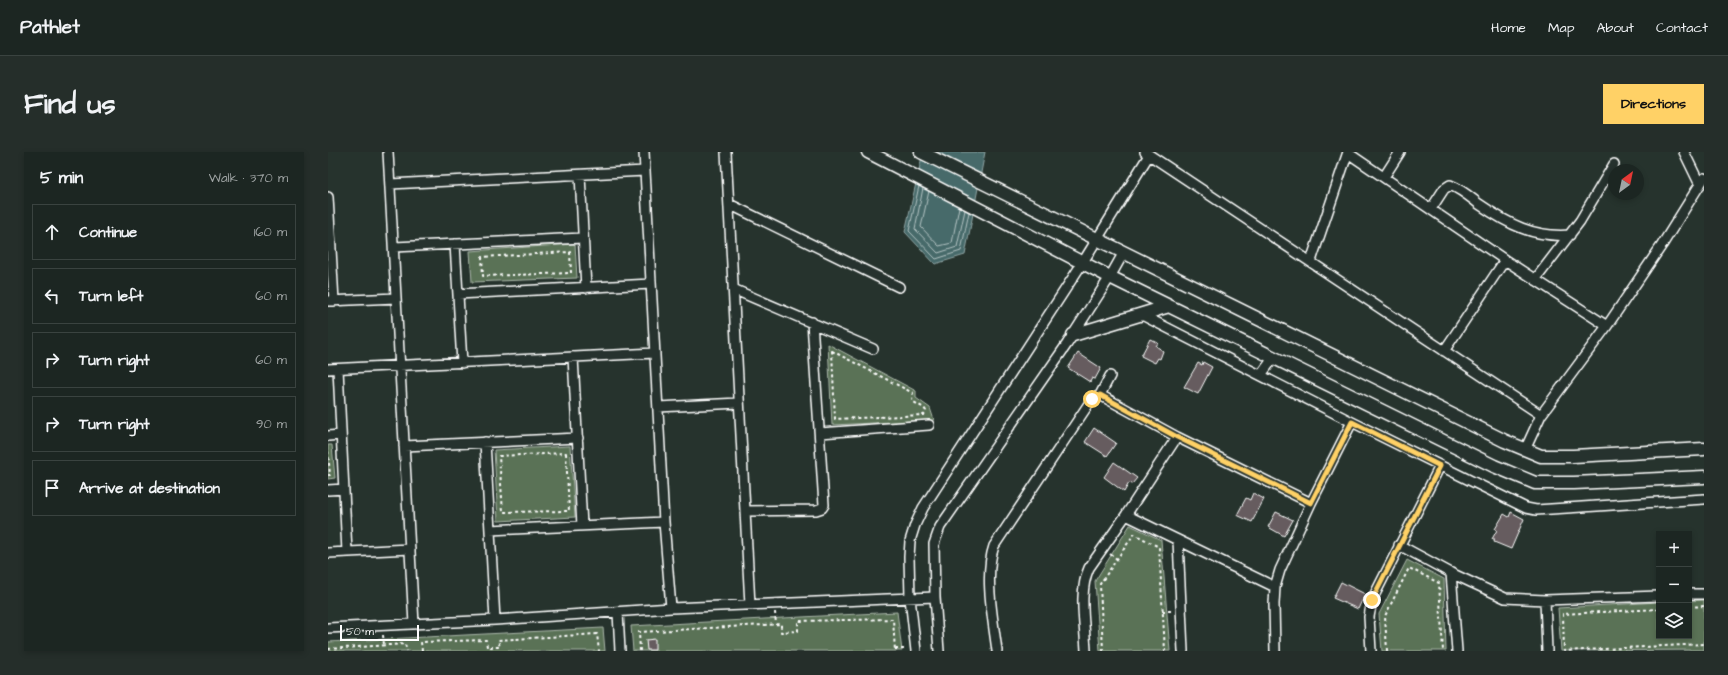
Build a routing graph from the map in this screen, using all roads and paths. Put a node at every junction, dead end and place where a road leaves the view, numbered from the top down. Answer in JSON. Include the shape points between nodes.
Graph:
{"nodes":[{"id":1,"x":388,"y":152,"type":"edge"},
{"id":2,"x":644,"y":152,"type":"edge"},
{"id":3,"x":726,"y":152,"type":"edge"},
{"id":4,"x":868,"y":152,"type":"edge"},
{"id":5,"x":921,"y":152,"type":"edge"},
{"id":6,"x":1348,"y":152,"type":"edge"},
{"id":7,"x":1400,"y":152,"type":"edge"},
{"id":8,"x":1684,"y":152,"type":"edge"},
{"id":9,"x":1147,"y":153,"type":"edge"},
{"id":10,"x":645,"y":171,"type":"junction"},
{"id":11,"x":580,"y":174,"type":"junction"},
{"id":12,"x":1608,"y":174,"type":"edge"},
{"id":13,"x":1384,"y":177,"type":"junction"},
{"id":14,"x":1702,"y":181,"type":"edge"},
{"id":15,"x":390,"y":184,"type":"junction"},
{"id":16,"x":328,"y":197,"type":"edge"},
{"id":17,"x":729,"y":204,"type":"junction"},
{"id":18,"x":1431,"y":209,"type":"junction"},
{"id":19,"x":1570,"y":235,"type":"junction"},
{"id":20,"x":583,"y":238,"type":"junction"},
{"id":21,"x":329,"y":239,"type":"edge"},
{"id":22,"x":1097,"y":239,"type":"junction"},
{"id":23,"x":455,"y":244,"type":"junction"},
{"id":24,"x":394,"y":247,"type":"junction"},
{"id":25,"x":1124,"y":252,"type":"junction"},
{"id":26,"x":482,"y":257,"type":"joint"},
{"id":27,"x":1505,"y":260,"type":"junction"},
{"id":28,"x":1311,"y":261,"type":"junction"},
{"id":29,"x":1083,"y":262,"type":"junction"},
{"id":30,"x":1110,"y":277,"type":"junction"},
{"id":31,"x":1535,"y":280,"type":"junction"},
{"id":32,"x":651,"y":284,"type":"junction"},
{"id":33,"x":899,"y":287,"type":"dead end"},
{"id":34,"x":586,"y":288,"type":"junction"},
{"id":35,"x":734,"y":288,"type":"junction"},
{"id":36,"x":458,"y":294,"type":"junction"},
{"id":37,"x":396,"y":298,"type":"junction"},
{"id":38,"x":331,"y":301,"type":"edge"},
{"id":39,"x":1169,"y":306,"type":"junction"},
{"id":40,"x":1142,"y":315,"type":"junction"},
{"id":41,"x":812,"y":322,"type":"junction"},
{"id":42,"x":1607,"y":326,"type":"junction"},
{"id":43,"x":1073,"y":335,"type":"junction"},
{"id":44,"x":873,"y":349,"type":"dead end"},
{"id":45,"x":832,"y":351,"type":"joint"},
{"id":46,"x":1444,"y":351,"type":"junction"},
{"id":47,"x":655,"y":353,"type":"junction"},
{"id":48,"x":573,"y":357,"type":"junction"},
{"id":49,"x":1274,"y":357,"type":"junction"},
{"id":50,"x":462,"y":362,"type":"junction"},
{"id":51,"x":400,"y":366,"type":"junction"},
{"id":52,"x":333,"y":369,"type":"edge"},
{"id":53,"x":1261,"y":375,"type":"junction"},
{"id":54,"x":1110,"y":376,"type":"dead end"},
{"id":55,"x":1100,"y":395,"type":"junction"},
{"id":56,"x":739,"y":403,"type":"junction"},
{"id":57,"x":658,"y":407,"type":"junction"},
{"id":58,"x":1541,"y":414,"type":"junction"},
{"id":59,"x":1352,"y":422,"type":"junction"},
{"id":60,"x":929,"y":425,"type":"dead end"},
{"id":61,"x":820,"y":433,"type":"junction"},
{"id":62,"x":341,"y":435,"type":"junction"},
{"id":63,"x":328,"y":436,"type":"edge"},
{"id":64,"x":1177,"y":437,"type":"junction"},
{"id":65,"x":578,"y":438,"type":"junction"},
{"id":66,"x":485,"y":442,"type":"junction"},
{"id":67,"x":404,"y":446,"type":"junction"},
{"id":68,"x":1704,"y":449,"type":"edge"},
{"id":69,"x":1525,"y":450,"type":"junction"},
{"id":70,"x":328,"y":451,"type":"edge"},
{"id":71,"x":500,"y":456,"type":"joint"},
{"id":72,"x":1440,"y":466,"type":"junction"},
{"id":73,"x":328,"y":475,"type":"edge"},
{"id":74,"x":1704,"y":477,"type":"edge"},
{"id":75,"x":328,"y":490,"type":"edge"},
{"id":76,"x":344,"y":490,"type":"junction"},
{"id":77,"x":1704,"y":499,"type":"edge"},
{"id":78,"x":1311,"y":503,"type":"junction"},
{"id":79,"x":745,"y":511,"type":"junction"},
{"id":80,"x":1126,"y":515,"type":"junction"},
{"id":81,"x":664,"y":522,"type":"junction"},
{"id":82,"x":582,"y":526,"type":"junction"},
{"id":83,"x":490,"y":530,"type":"junction"},
{"id":84,"x":1178,"y":540,"type":"junction"},
{"id":85,"x":1400,"y":545,"type":"junction"},
{"id":86,"x":410,"y":549,"type":"junction"},
{"id":87,"x":347,"y":552,"type":"junction"},
{"id":88,"x":328,"y":553,"type":"edge"},
{"id":89,"x":1451,"y":573,"type":"junction"},
{"id":90,"x":1275,"y":587,"type":"junction"},
{"id":91,"x":1692,"y":594,"type":"edge"},
{"id":92,"x":1704,"y":594,"type":"edge"},
{"id":93,"x":1656,"y":596,"type":"edge"},
{"id":94,"x":935,"y":597,"type":"junction"},
{"id":95,"x":910,"y":598,"type":"junction"},
{"id":96,"x":1545,"y":600,"type":"junction"},
{"id":97,"x":750,"y":605,"type":"junction"},
{"id":98,"x":1704,"y":606,"type":"edge"},
{"id":99,"x":1692,"y":607,"type":"edge"},
{"id":100,"x":671,"y":608,"type":"junction"},
{"id":101,"x":1656,"y":609,"type":"edge"},
{"id":102,"x":618,"y":612,"type":"junction"},
{"id":103,"x":494,"y":620,"type":"junction"},
{"id":104,"x":414,"y":624,"type":"junction"},
{"id":105,"x":328,"y":628,"type":"edge"},
{"id":106,"x":1704,"y":644,"type":"edge"},
{"id":107,"x":1640,"y":647,"type":"junction"},
{"id":108,"x":328,"y":648,"type":"edge"},
{"id":109,"x":407,"y":651,"type":"edge"},
{"id":110,"x":422,"y":651,"type":"edge"},
{"id":111,"x":599,"y":651,"type":"edge"},
{"id":112,"x":620,"y":651,"type":"edge"},
{"id":113,"x":640,"y":651,"type":"edge"},
{"id":114,"x":895,"y":651,"type":"edge"},
{"id":115,"x":916,"y":651,"type":"edge"},
{"id":116,"x":939,"y":651,"type":"edge"},
{"id":117,"x":996,"y":651,"type":"edge"},
{"id":118,"x":1086,"y":651,"type":"edge"},
{"id":119,"x":1103,"y":651,"type":"edge"},
{"id":120,"x":1164,"y":651,"type":"edge"},
{"id":121,"x":1183,"y":651,"type":"edge"},
{"id":122,"x":1275,"y":651,"type":"edge"},
{"id":123,"x":1371,"y":651,"type":"edge"},
{"id":124,"x":1387,"y":651,"type":"edge"},
{"id":125,"x":1443,"y":651,"type":"edge"},
{"id":126,"x":1456,"y":651,"type":"edge"},
{"id":127,"x":1547,"y":651,"type":"edge"},
{"id":128,"x":1640,"y":651,"type":"edge"}],
"edges":[{"from":1,"to":15,"type":"street"},
{"from":2,"to":10,"type":"street"},
{"from":3,"to":17,"type":"street"},
{"from":4,"to":29,"type":"street"},
{"from":5,"to":22,"type":"street"},
{"from":6,"to":13,"type":"street"},
{"from":6,"to":28,"type":"street"},
{"from":7,"to":13,"type":"street"},
{"from":8,"to":14,"type":"street"},
{"from":9,"to":22,"type":"street"},
{"from":9,"to":28,"type":"street"},
{"from":10,"to":11,"type":"street"},
{"from":10,"to":32,"type":"street"},
{"from":11,"to":15,"type":"street"},
{"from":11,"to":20,"type":"street"},
{"from":12,"to":19,"type":"street"},
{"from":13,"to":18,"type":"street"},
{"from":14,"to":42,"type":"street"},
{"from":15,"to":24,"type":"street"},
{"from":16,"to":21,"type":"street"},
{"from":17,"to":33,"type":"street"},
{"from":17,"to":35,"type":"street"},
{"from":18,"to":19,"type":"street","via":[[1444,189],[1450,185],[1513,225],[1554,236]]},
{"from":18,"to":27,"type":"street"},
{"from":19,"to":31,"type":"street"},
{"from":20,"to":23,"type":"street"},
{"from":20,"to":34,"type":"street"},
{"from":21,"to":38,"type":"street"},
{"from":22,"to":25,"type":"street"},
{"from":22,"to":29,"type":"street"},
{"from":23,"to":24,"type":"street"},
{"from":23,"to":36,"type":"street"},
{"from":24,"to":37,"type":"street"},
{"from":25,"to":30,"type":"street"},
{"from":25,"to":69,"type":"street"},
{"from":26,"to":26,"type":"path","via":[[570,252],[571,273],[483,276]]},
{"from":27,"to":31,"type":"street"},
{"from":27,"to":46,"type":"street"},
{"from":28,"to":46,"type":"street"},
{"from":29,"to":30,"type":"street"},
{"from":29,"to":95,"type":"street","via":[[918,519],[910,540]]},
{"from":30,"to":39,"type":"street"},
{"from":30,"to":43,"type":"street"},
{"from":31,"to":42,"type":"street"},
{"from":32,"to":34,"type":"street"},
{"from":32,"to":47,"type":"street"},
{"from":34,"to":36,"type":"street"},
{"from":35,"to":41,"type":"street"},
{"from":35,"to":56,"type":"street"},
{"from":36,"to":50,"type":"street"},
{"from":37,"to":38,"type":"street"},
{"from":37,"to":51,"type":"street"},
{"from":39,"to":40,"type":"street"},
{"from":39,"to":49,"type":"street"},
{"from":40,"to":43,"type":"street"},
{"from":40,"to":53,"type":"street"},
{"from":41,"to":44,"type":"street"},
{"from":41,"to":61,"type":"street"},
{"from":42,"to":58,"type":"street"},
{"from":43,"to":94,"type":"street","via":[[940,527],[934,544]]},
{"from":45,"to":45,"type":"path","via":[[913,393],[912,401],[924,408],[924,415],[835,419]]},
{"from":46,"to":58,"type":"street"},
{"from":47,"to":48,"type":"street"},
{"from":47,"to":57,"type":"street"},
{"from":48,"to":50,"type":"street"},
{"from":48,"to":65,"type":"street"},
{"from":49,"to":53,"type":"street"},
{"from":49,"to":74,"type":"street","via":[[1494,466],[1535,483]]},
{"from":50,"to":51,"type":"street"},
{"from":51,"to":52,"type":"street"},
{"from":51,"to":67,"type":"street"},
{"from":52,"to":62,"type":"street"},
{"from":53,"to":59,"type":"street"},
{"from":54,"to":55,"type":"street"},
{"from":55,"to":64,"type":"street"},
{"from":55,"to":117,"type":"street","via":[[1092,399],[994,546],[989,574]]},
{"from":56,"to":57,"type":"street"},
{"from":56,"to":79,"type":"street"},
{"from":57,"to":81,"type":"street"},
{"from":58,"to":69,"type":"street"},
{"from":59,"to":72,"type":"street"},
{"from":59,"to":78,"type":"street"},
{"from":60,"to":61,"type":"street"},
{"from":61,"to":79,"type":"street","via":[[824,506],[816,510]]},
{"from":62,"to":63,"type":"street"},
{"from":62,"to":76,"type":"street"},
{"from":64,"to":78,"type":"street"},
{"from":64,"to":80,"type":"street"},
{"from":65,"to":66,"type":"street"},
{"from":65,"to":82,"type":"street"},
{"from":66,"to":67,"type":"street"},
{"from":66,"to":83,"type":"street"},
{"from":67,"to":86,"type":"street"},
{"from":68,"to":69,"type":"street","via":[[1573,456],[1540,456]]},
{"from":70,"to":73,"type":"path"},
{"from":71,"to":71,"type":"path","via":[[503,512],[569,511],[566,453]]},
{"from":72,"to":77,"type":"street","via":[[1519,505],[1536,510]]},
{"from":72,"to":85,"type":"street"},
{"from":75,"to":76,"type":"street"},
{"from":76,"to":87,"type":"street"},
{"from":78,"to":90,"type":"street","via":[[1280,570]]},
{"from":79,"to":97,"type":"street"},
{"from":80,"to":84,"type":"street"},
{"from":80,"to":118,"type":"street","via":[[1085,576],[1083,596]]},
{"from":81,"to":82,"type":"street"},
{"from":81,"to":100,"type":"street"},
{"from":82,"to":83,"type":"street"},
{"from":83,"to":103,"type":"street"},
{"from":84,"to":90,"type":"street"},
{"from":84,"to":121,"type":"street"},
{"from":85,"to":89,"type":"street"},
{"from":85,"to":123,"type":"street","via":[[1372,600]]},
{"from":86,"to":87,"type":"street"},
{"from":86,"to":104,"type":"street"},
{"from":87,"to":88,"type":"street"},
{"from":89,"to":96,"type":"street","via":[[1505,598]]},
{"from":89,"to":126,"type":"street"},
{"from":90,"to":122,"type":"street"},
{"from":91,"to":92,"type":"street"},
{"from":93,"to":96,"type":"street"},
{"from":94,"to":95,"type":"street"},
{"from":94,"to":116,"type":"street"},
{"from":95,"to":97,"type":"street"},
{"from":95,"to":115,"type":"street"},
{"from":96,"to":127,"type":"street"},
{"from":97,"to":100,"type":"street"},
{"from":98,"to":99,"type":"path"},
{"from":100,"to":102,"type":"street"},
{"from":101,"to":107,"type":"path","via":[[1563,614],[1564,651]]},
{"from":102,"to":103,"type":"street"},
{"from":102,"to":112,"type":"street"},
{"from":103,"to":104,"type":"street"},
{"from":104,"to":105,"type":"street"},
{"from":106,"to":107,"type":"path"},
{"from":107,"to":128,"type":"path"},
{"from":108,"to":109,"type":"path","via":[[405,644]]},
{"from":110,"to":111,"type":"path","via":[[422,642],[486,640],[487,647],[500,647],[498,640],[597,634]]},
{"from":113,"to":114,"type":"path","via":[[639,632],[781,624],[781,632],[798,631],[798,621],[893,619]]},
{"from":119,"to":120,"type":"path","via":[[1100,584],[1134,534],[1159,547]]},
{"from":124,"to":125,"type":"path","via":[[1385,616],[1409,568],[1439,583]]}]}
